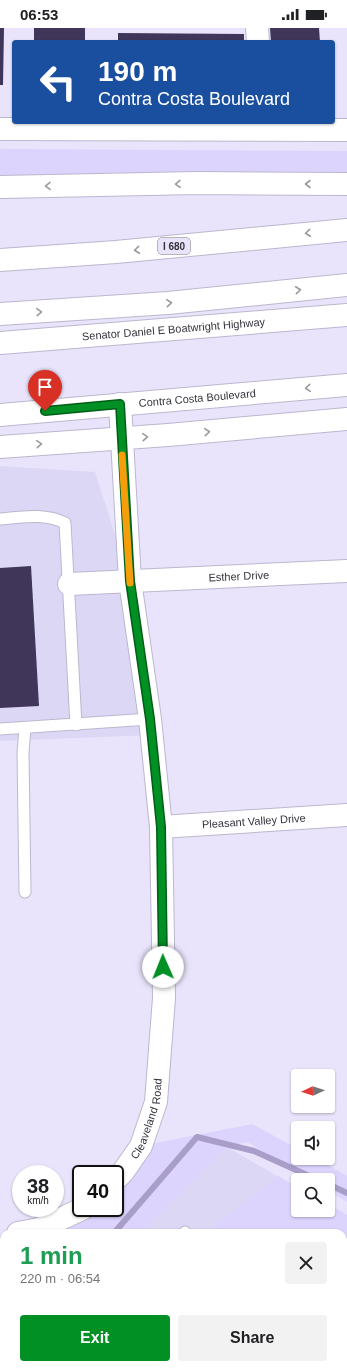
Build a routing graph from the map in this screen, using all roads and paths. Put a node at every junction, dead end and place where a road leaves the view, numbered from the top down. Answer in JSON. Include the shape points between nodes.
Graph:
{"nodes":[{"id":1,"x":257,"y":28,"type":"edge"},
{"id":2,"x":258,"y":40,"type":"edge"},
{"id":3,"x":261,"y":126,"type":"edge"},
{"id":4,"x":0,"y":129,"type":"edge"},
{"id":5,"x":347,"y":130,"type":"edge"},
{"id":6,"x":347,"y":184,"type":"edge"},
{"id":7,"x":0,"y":187,"type":"edge"},
{"id":8,"x":347,"y":230,"type":"edge"},
{"id":9,"x":0,"y":260,"type":"edge"},
{"id":10,"x":347,"y":285,"type":"edge"},
{"id":11,"x":0,"y":314,"type":"edge"},
{"id":12,"x":347,"y":316,"type":"edge"},
{"id":13,"x":0,"y":343,"type":"edge"},
{"id":14,"x":347,"y":385,"type":"edge"},
{"id":15,"x":120,"y":404,"type":"junction"},
{"id":16,"x":0,"y":415,"type":"edge"},
{"id":17,"x":347,"y":419,"type":"edge"},
{"id":18,"x":122,"y":439,"type":"junction"},
{"id":19,"x":0,"y":447,"type":"edge"},
{"id":20,"x":0,"y":519,"type":"edge"},
{"id":21,"x":347,"y":571,"type":"edge"},
{"id":22,"x":130,"y":581,"type":"junction"},
{"id":23,"x":69,"y":584,"type":"junction"},
{"id":24,"x":150,"y":719,"type":"junction"},
{"id":25,"x":76,"y":725,"type":"junction"},
{"id":26,"x":25,"y":728,"type":"junction"},
{"id":27,"x":0,"y":729,"type":"edge"},
{"id":28,"x":347,"y":815,"type":"edge"},
{"id":29,"x":161,"y":827,"type":"junction"},
{"id":30,"x":25,"y":892,"type":"dead end"},
{"id":31,"x":124,"y":1171,"type":"edge"},
{"id":32,"x":72,"y":1214,"type":"edge"},
{"id":33,"x":39,"y":1229,"type":"edge"}],
"edges":[{"from":1,"to":2,"type":"main road"},
{"from":3,"to":4,"type":"main road"},
{"from":3,"to":5,"type":"main road"},
{"from":6,"to":7,"type":"main road","one_way":true,"via":[[197,183]]},
{"from":8,"to":9,"type":"main road","number":"I 680","one_way":true,"via":[[116,252]]},
{"from":11,"to":10,"type":"main road","one_way":true,"via":[[168,303]]},
{"from":12,"to":13,"type":"main road","name":"Senator Daniel E Boatwright Highway"},
{"from":14,"to":15,"type":"main road","name":"Contra Costa Boulevard","one_way":true},
{"from":15,"to":16,"type":"main road","name":"Contra Costa Boulevard"},
{"from":15,"to":18,"type":"main road","name":"Cleaveland Road"},
{"from":18,"to":17,"type":"main road","one_way":true},
{"from":19,"to":18,"type":"main road","one_way":true},
{"from":18,"to":22,"type":"main road","name":"Cleaveland Road"},
{"from":20,"to":23,"type":"lane","via":[[54,517],[65,523]]},
{"from":21,"to":22,"type":"main road","name":"Esther Drive"},
{"from":22,"to":23,"type":"main road","name":"Esther Drive"},
{"from":22,"to":24,"type":"main road","name":"Cleaveland Road"},
{"from":23,"to":25,"type":"lane"},
{"from":24,"to":25,"type":"lane"},
{"from":24,"to":29,"type":"main road","name":"Cleaveland Road"},
{"from":25,"to":26,"type":"lane"},
{"from":26,"to":27,"type":"lane"},
{"from":26,"to":30,"type":"lane"},
{"from":28,"to":29,"type":"main road","name":"Pleasant Valley Drive"},
{"from":29,"to":31,"type":"main road","name":"Cleaveland Road","via":[[164,998],[156,1102],[142,1146]]},
{"from":32,"to":33,"type":"main road"}]}
